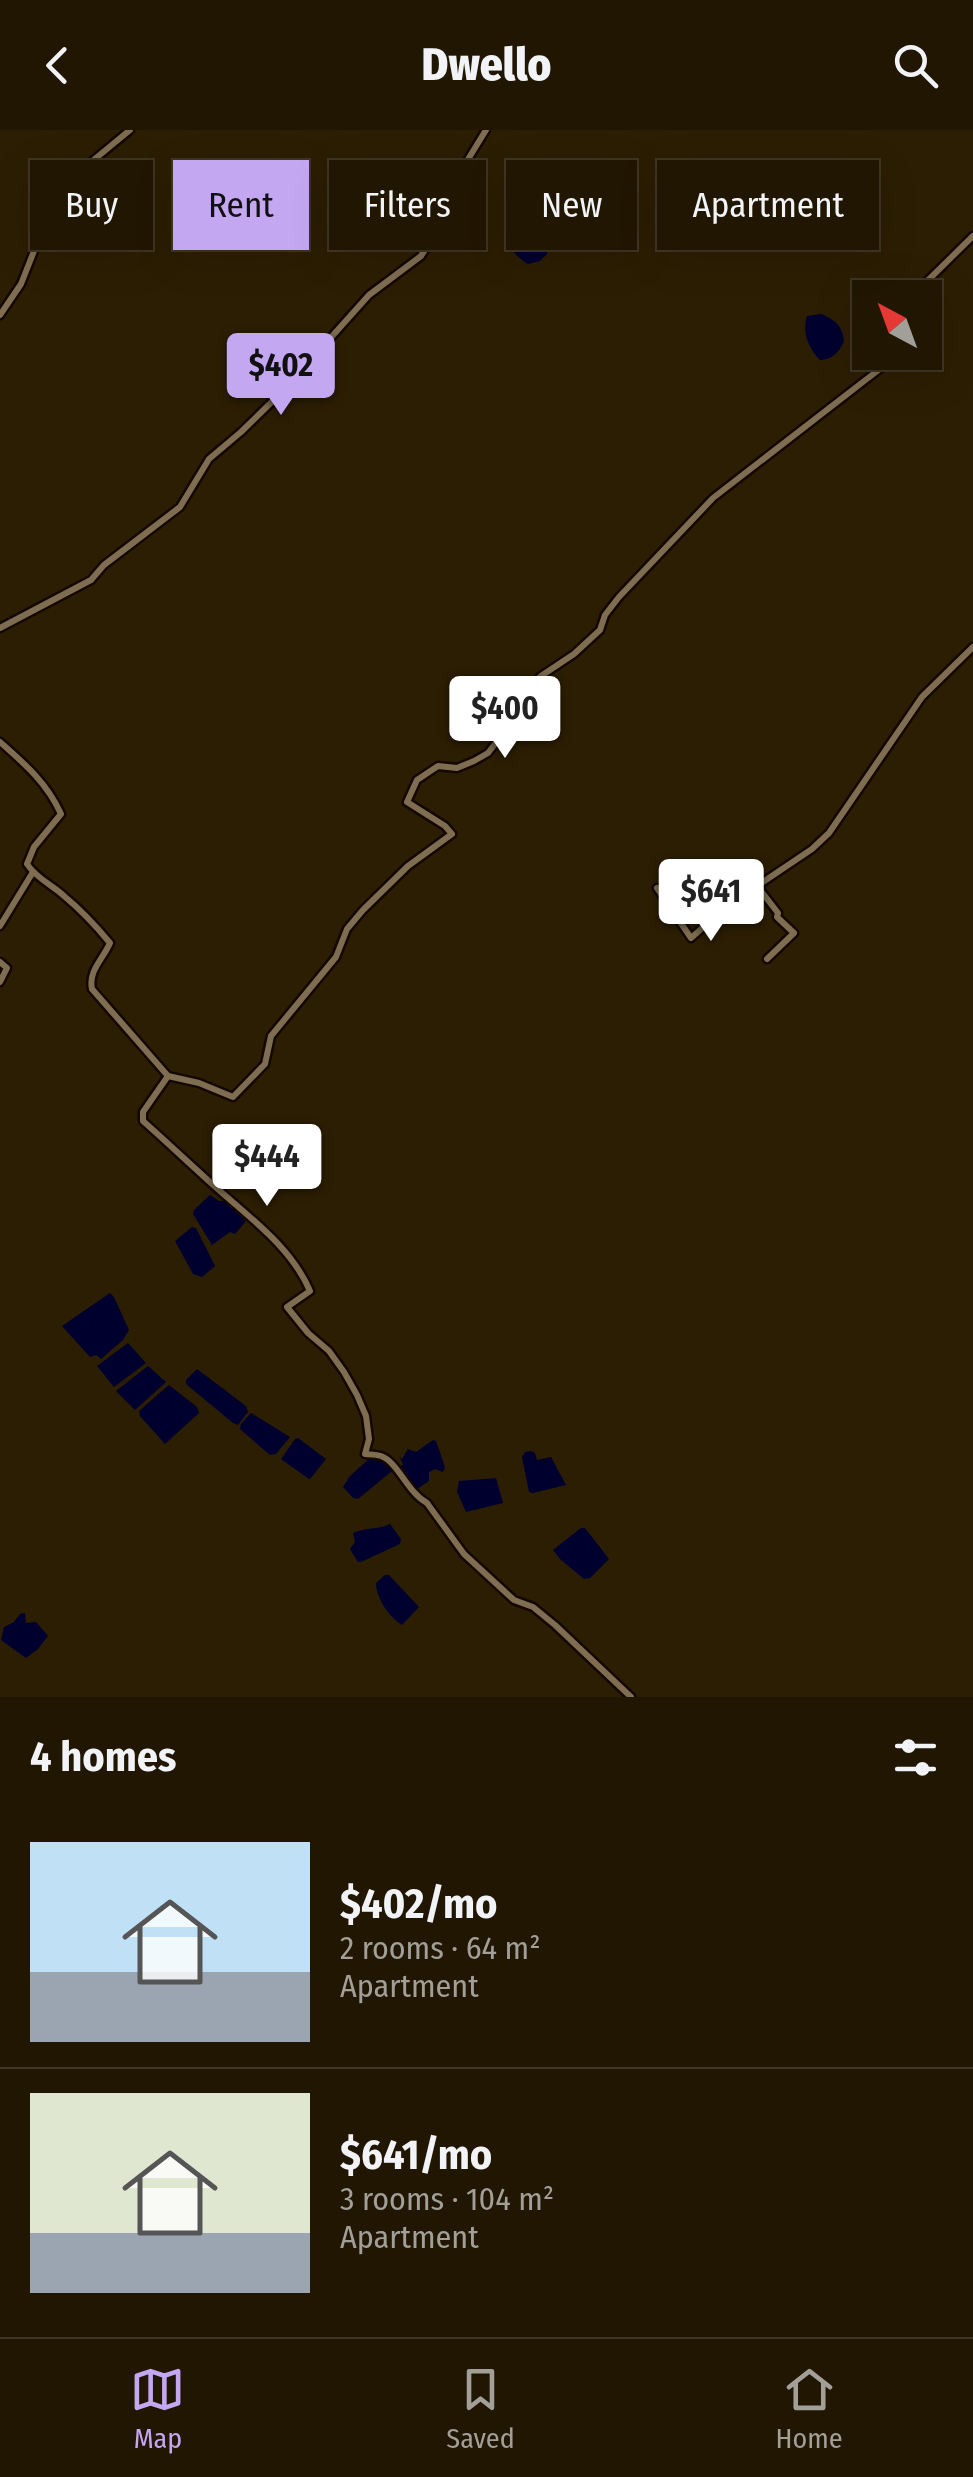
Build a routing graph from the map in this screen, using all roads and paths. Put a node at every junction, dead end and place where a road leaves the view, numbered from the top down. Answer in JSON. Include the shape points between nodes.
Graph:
{"nodes":[{"id":1,"x":130,"y":130,"type":"edge"},
{"id":2,"x":486,"y":130,"type":"edge"},
{"id":3,"x":973,"y":236,"type":"edge"},
{"id":4,"x":928,"y":280,"type":"edge"},
{"id":5,"x":0,"y":315,"type":"edge"},
{"id":6,"x":878,"y":370,"type":"edge"},
{"id":7,"x":0,"y":628,"type":"edge"},
{"id":8,"x":973,"y":647,"type":"edge"},
{"id":9,"x":0,"y":742,"type":"edge"},
{"id":10,"x":33,"y":872,"type":"junction"},
{"id":11,"x":757,"y":886,"type":"junction"},
{"id":12,"x":657,"y":888,"type":"dead end"},
{"id":13,"x":0,"y":926,"type":"edge"},
{"id":14,"x":767,"y":959,"type":"dead end"},
{"id":15,"x":0,"y":962,"type":"edge"},
{"id":16,"x":0,"y":982,"type":"edge"},
{"id":17,"x":168,"y":1076,"type":"junction"},
{"id":18,"x":631,"y":1697,"type":"edge"}],
"edges":[{"from":1,"to":5,"type":"street","via":[[64,194]]},
{"from":2,"to":7,"type":"street","via":[[421,256],[368,294],[283,391],[209,459],[180,507],[90,580]]},
{"from":3,"to":4,"type":"street"},
{"from":6,"to":17,"type":"street","via":[[713,498],[619,597],[600,630],[512,704],[496,725],[498,740],[488,753],[457,768],[438,766],[417,780],[407,802],[452,834],[362,910],[336,957],[272,1036],[265,1064],[233,1096]]},
{"from":8,"to":11,"type":"street","via":[[922,697],[829,833]]},
{"from":9,"to":10,"type":"street","via":[[36,773],[62,814],[29,855]]},
{"from":10,"to":13,"type":"street"},
{"from":10,"to":17,"type":"street","via":[[110,943],[93,972],[92,989]]},
{"from":11,"to":12,"type":"street","via":[[691,938]]},
{"from":11,"to":14,"type":"street","via":[[794,933]]},
{"from":15,"to":16,"type":"street","via":[[7,968]]},
{"from":17,"to":18,"type":"street","via":[[142,1122],[295,1264],[310,1291],[287,1306],[329,1351],[357,1395],[366,1416],[365,1454],[393,1463],[464,1554],[514,1600],[555,1625]]}]}
